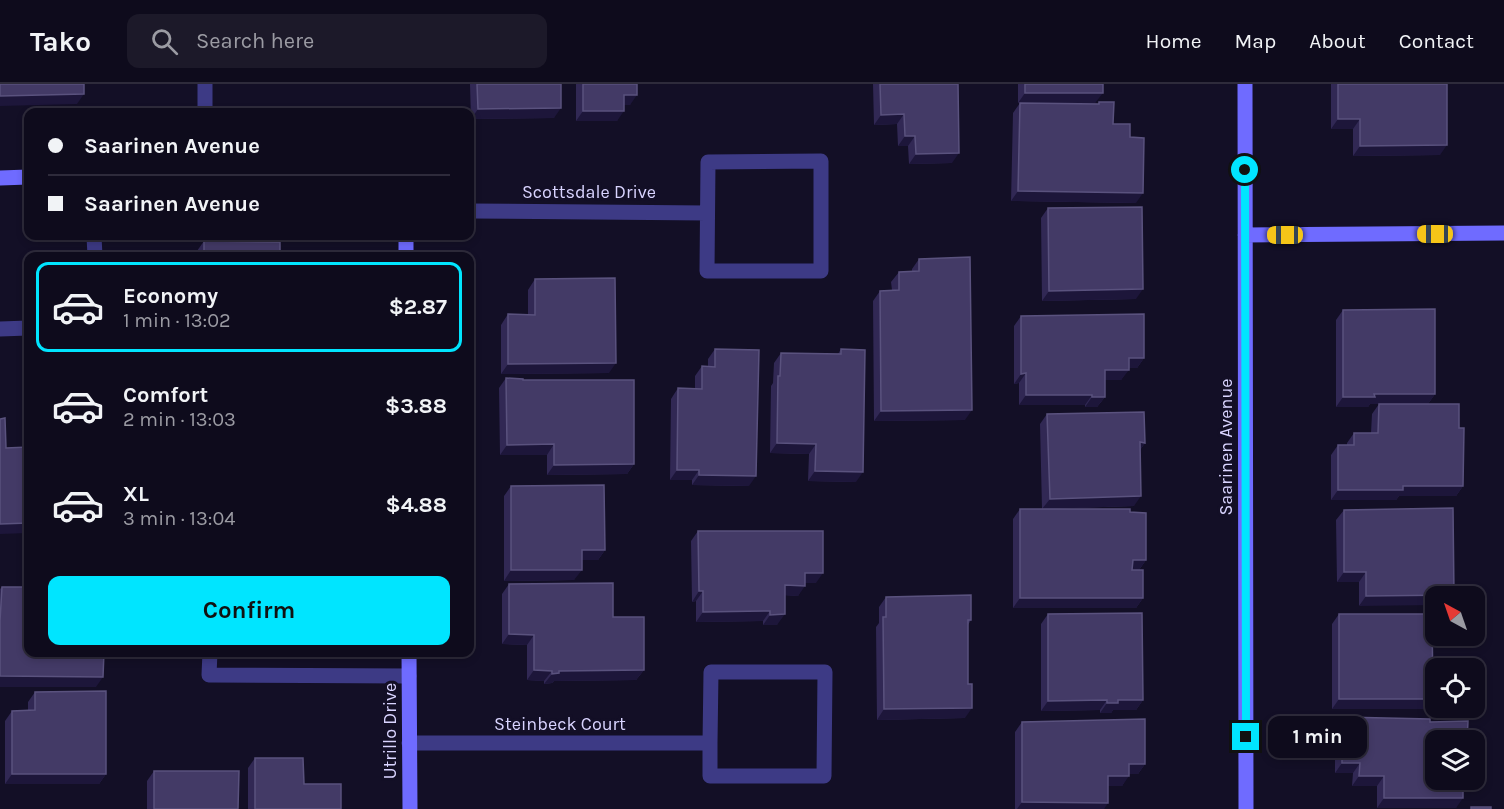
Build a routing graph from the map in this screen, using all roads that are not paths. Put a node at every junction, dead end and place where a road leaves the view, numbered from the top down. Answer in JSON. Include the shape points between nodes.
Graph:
{"nodes":[{"id":1,"x":205,"y":84,"type":"edge"},
{"id":2,"x":1245,"y":84,"type":"edge"},
{"id":3,"x":205,"y":108,"type":"edge"},
{"id":4,"x":24,"y":177,"type":"edge"},
{"id":5,"x":0,"y":178,"type":"edge"},
{"id":6,"x":474,"y":211,"type":"edge"},
{"id":7,"x":707,"y":213,"type":"junction"},
{"id":8,"x":1504,"y":234,"type":"edge"},
{"id":9,"x":1245,"y":235,"type":"junction"},
{"id":10,"x":24,"y":328,"type":"edge"},
{"id":11,"x":0,"y":329,"type":"edge"},
{"id":12,"x":210,"y":657,"type":"edge"},
{"id":13,"x":409,"y":657,"type":"edge"},
{"id":14,"x":409,"y":676,"type":"junction"},
{"id":15,"x":409,"y":743,"type":"junction"},
{"id":16,"x":710,"y":743,"type":"junction"},
{"id":17,"x":410,"y":809,"type":"edge"},
{"id":18,"x":1246,"y":809,"type":"edge"}],
"edges":[{"from":1,"to":3,"type":"street"},
{"from":2,"to":9,"type":"street","name":"Saarinen Avenue"},
{"from":4,"to":5,"type":"street"},
{"from":6,"to":7,"type":"street","name":"Scottsdale Drive"},
{"from":7,"to":7,"type":"street","via":[[707,271],[821,271],[821,161],[708,162]]},
{"from":8,"to":9,"type":"street"},
{"from":9,"to":18,"type":"street","name":"Saarinen Avenue"},
{"from":10,"to":11,"type":"street"},
{"from":12,"to":14,"type":"street","via":[[209,675]]},
{"from":13,"to":14,"type":"street","name":"Utrillo Drive"},
{"from":14,"to":15,"type":"street","name":"Utrillo Drive"},
{"from":15,"to":16,"type":"street","name":"Steinbeck Court"},
{"from":15,"to":17,"type":"street","name":"Utrillo Drive"},
{"from":16,"to":16,"type":"street","via":[[710,776],[824,776],[825,672],[711,672]]}]}
